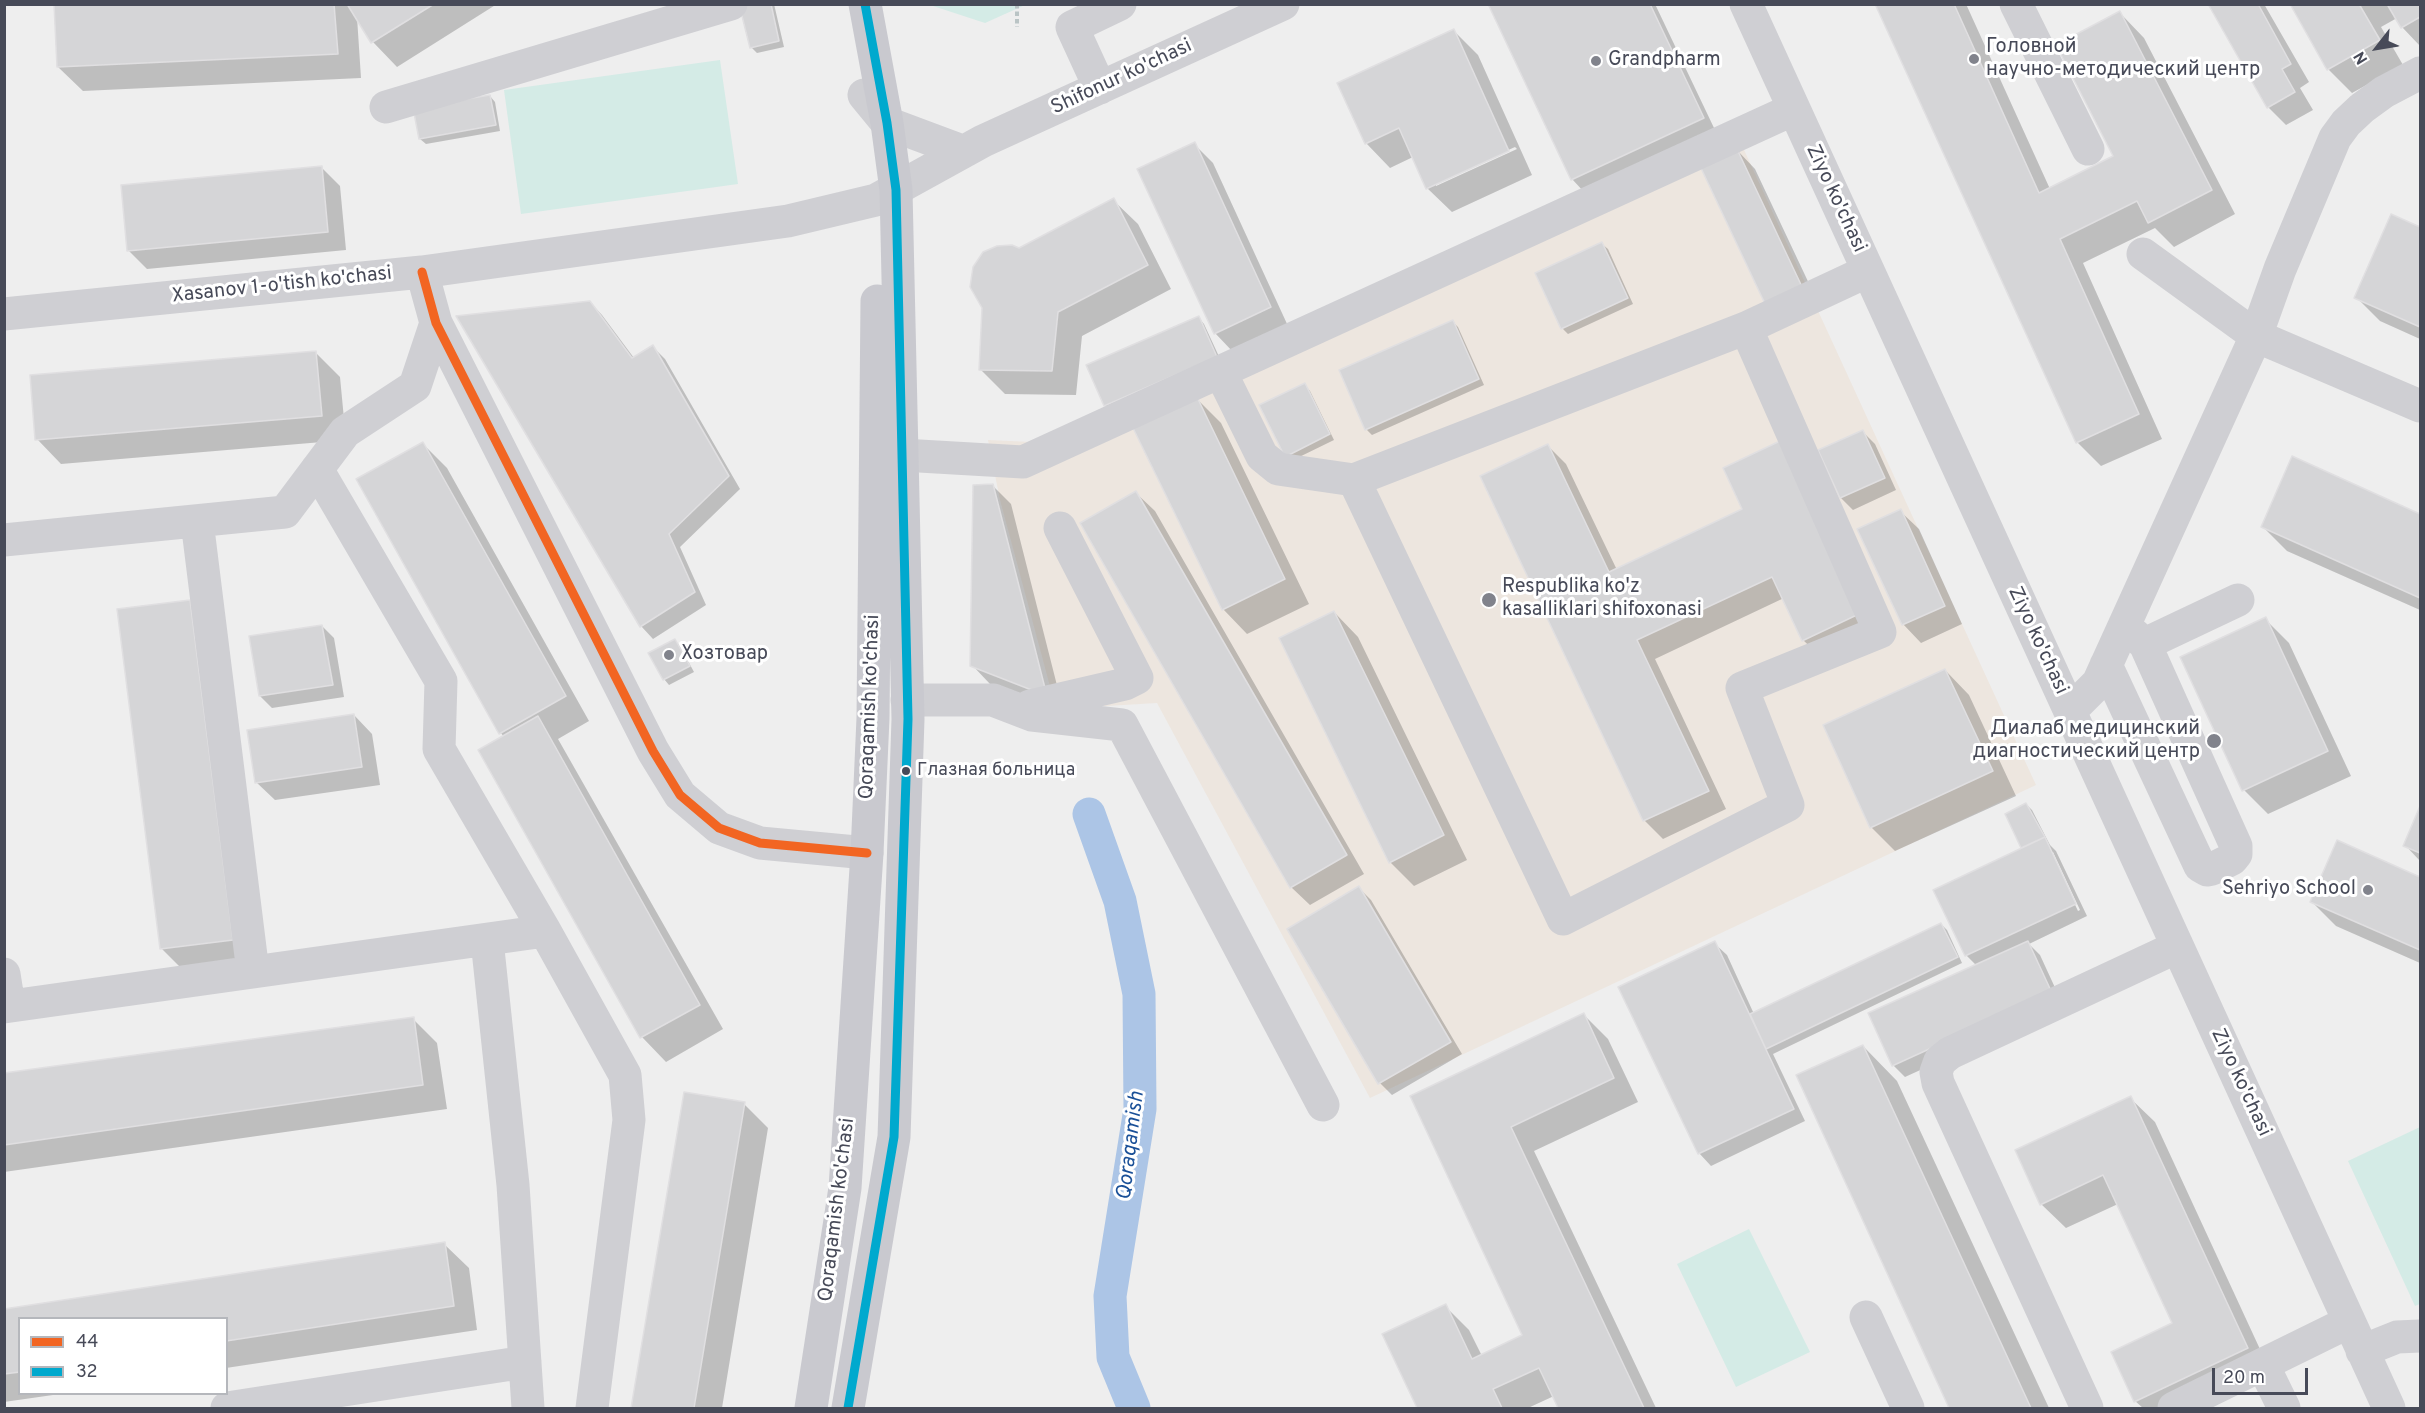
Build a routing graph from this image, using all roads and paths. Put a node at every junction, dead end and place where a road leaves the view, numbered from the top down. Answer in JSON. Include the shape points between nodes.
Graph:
{"nodes":[{"id":1,"x":731,"y":4,"type":"edge"},
{"id":2,"x":848,"y":4,"type":"edge"},
{"id":3,"x":865,"y":4,"type":"edge"},
{"id":4,"x":1017,"y":4,"type":"edge"},
{"id":5,"x":1120,"y":4,"type":"edge"},
{"id":6,"x":1283,"y":4,"type":"edge"},
{"id":7,"x":1746,"y":4,"type":"edge"},
{"id":8,"x":2016,"y":4,"type":"edge"},
{"id":9,"x":1017,"y":27,"type":"dead end"},
{"id":10,"x":2421,"y":73,"type":"edge"},
{"id":11,"x":1100,"y":88,"type":"junction"},
{"id":12,"x":864,"y":95,"type":"junction"},
{"id":13,"x":386,"y":107,"type":"dead end"},
{"id":14,"x":1794,"y":109,"type":"junction"},
{"id":15,"x":887,"y":123,"type":"junction"},
{"id":16,"x":2088,"y":149,"type":"dead end"},
{"id":17,"x":962,"y":151,"type":"junction"},
{"id":18,"x":886,"y":195,"type":"junction"},
{"id":19,"x":2143,"y":254,"type":"dead end"},
{"id":20,"x":422,"y":272,"type":"junction"},
{"id":21,"x":1868,"y":272,"type":"junction"},
{"id":22,"x":4,"y":314,"type":"edge"},
{"id":23,"x":436,"y":323,"type":"junction"},
{"id":24,"x":1746,"y":328,"type":"junction"},
{"id":25,"x":2256,"y":336,"type":"junction"},
{"id":26,"x":1221,"y":373,"type":"junction"},
{"id":27,"x":2421,"y":406,"type":"edge"},
{"id":28,"x":902,"y":454,"type":"junction"},
{"id":29,"x":317,"y":469,"type":"junction"},
{"id":30,"x":1354,"y":480,"type":"junction"},
{"id":31,"x":197,"y":521,"type":"junction"},
{"id":32,"x":1060,"y":528,"type":"dead end"},
{"id":33,"x":4,"y":540,"type":"edge"},
{"id":34,"x":2238,"y":600,"type":"dead end"},
{"id":35,"x":2134,"y":635,"type":"junction"},
{"id":36,"x":2106,"y":665,"type":"junction"},
{"id":37,"x":907,"y":700,"type":"junction"},
{"id":38,"x":1016,"y":709,"type":"junction"},
{"id":39,"x":2070,"y":711,"type":"junction"},
{"id":40,"x":867,"y":842,"type":"junction"},
{"id":41,"x":545,"y":931,"type":"junction"},
{"id":42,"x":487,"y":939,"type":"junction"},
{"id":43,"x":2177,"y":947,"type":"junction"},
{"id":44,"x":253,"y":972,"type":"junction"},
{"id":45,"x":4,"y":974,"type":"edge"},
{"id":46,"x":7,"y":1007,"type":"edge"},
{"id":47,"x":1323,"y":1105,"type":"dead end"},
{"id":48,"x":1866,"y":1317,"type":"dead end"},
{"id":49,"x":2356,"y":1336,"type":"junction"},
{"id":50,"x":2421,"y":1336,"type":"edge"},
{"id":51,"x":525,"y":1362,"type":"junction"},
{"id":52,"x":2263,"y":1365,"type":"junction"},
{"id":53,"x":227,"y":1408,"type":"edge"},
{"id":54,"x":528,"y":1408,"type":"edge"},
{"id":55,"x":592,"y":1408,"type":"edge"},
{"id":56,"x":811,"y":1408,"type":"edge"},
{"id":57,"x":848,"y":1408,"type":"edge"},
{"id":58,"x":1908,"y":1408,"type":"edge"},
{"id":59,"x":2087,"y":1408,"type":"edge"},
{"id":60,"x":2174,"y":1408,"type":"edge"},
{"id":61,"x":2284,"y":1408,"type":"edge"},
{"id":62,"x":2388,"y":1408,"type":"edge"}],
"edges":[{"from":1,"to":13,"type":"street"},
{"from":2,"to":12,"type":"main road","name":"Qoraqamish ko'chasi"},
{"from":3,"to":15,"type":"main road","name":"Qoraqamish ko'chasi"},
{"from":4,"to":9,"type":"path"},
{"from":5,"to":11,"type":"street","via":[[1072,27]]},
{"from":6,"to":11,"type":"street","name":"Shifonur ko'chasi"},
{"from":7,"to":14,"type":"street","name":"Ziyo ko'chasi"},
{"from":8,"to":16,"type":"street"},
{"from":10,"to":25,"type":"street","via":[[2362,108],[2336,138],[2280,268]]},
{"from":11,"to":17,"type":"street","name":"Shifonur ko'chasi"},
{"from":12,"to":15,"type":"street"},
{"from":12,"to":18,"type":"main road","name":"Qoraqamish ko'chasi"},
{"from":14,"to":21,"type":"street","name":"Ziyo ko'chasi"},
{"from":14,"to":26,"type":"street"},
{"from":15,"to":17,"type":"street"},
{"from":15,"to":18,"type":"main road","name":"Qoraqamish ko'chasi"},
{"from":17,"to":18,"type":"street","name":"Shifonur ko'chasi"},
{"from":18,"to":20,"type":"street","name":"Xasanov 1-o'tish ko'chasi","via":[[788,221]]},
{"from":18,"to":28,"type":"main road","name":"Qoraqamish ko'chasi"},
{"from":18,"to":40,"type":"main road","name":"Qoraqamish ko'chasi"},
{"from":19,"to":25,"type":"street"},
{"from":20,"to":22,"type":"street","name":"Xasanov 1-o'tish ko'chasi"},
{"from":20,"to":23,"type":"street"},
{"from":21,"to":24,"type":"street"},
{"from":21,"to":39,"type":"street","name":"Ziyo ko'chasi"},
{"from":23,"to":29,"type":"street","via":[[415,386],[345,432]]},
{"from":23,"to":40,"type":"street","via":[[648,740],[680,795],[719,828],[760,843]]},
{"from":24,"to":30,"type":"street"},
{"from":24,"to":30,"type":"street","via":[[1880,632],[1742,688],[1788,805],[1563,918]]},
{"from":25,"to":27,"type":"street"},
{"from":25,"to":35,"type":"street"},
{"from":26,"to":28,"type":"street","via":[[1023,462]]},
{"from":26,"to":30,"type":"street","via":[[1262,456],[1278,469]]},
{"from":28,"to":37,"type":"main road","name":"Qoraqamish ko'chasi"},
{"from":29,"to":31,"type":"street","via":[[285,512]]},
{"from":29,"to":41,"type":"street","via":[[441,681],[439,749]]},
{"from":31,"to":33,"type":"street"},
{"from":31,"to":44,"type":"street"},
{"from":32,"to":38,"type":"street","via":[[1137,678]]},
{"from":34,"to":35,"type":"street"},
{"from":35,"to":36,"type":"street"},
{"from":35,"to":36,"type":"street","via":[[2236,846],[2232,860],[2207,870],[2200,866]]},
{"from":36,"to":39,"type":"street","via":[[2098,683]]},
{"from":37,"to":38,"type":"street","via":[[993,700]]},
{"from":37,"to":57,"type":"main road","name":"Qoraqamish ko'chasi","via":[[894,1137]]},
{"from":38,"to":47,"type":"street","via":[[1032,716],[1122,725]]},
{"from":39,"to":43,"type":"street","name":"Ziyo ko'chasi"},
{"from":40,"to":56,"type":"main road","name":"Qoraqamish ko'chasi","via":[[845,1188]]},
{"from":41,"to":42,"type":"street"},
{"from":41,"to":55,"type":"street","via":[[625,1075],[629,1120]]},
{"from":42,"to":44,"type":"street"},
{"from":42,"to":51,"type":"street","via":[[513,1185]]},
{"from":43,"to":49,"type":"street","name":"Ziyo ko'chasi"},
{"from":43,"to":59,"type":"street","via":[[1950,1053],[1940,1061],[1936,1072]]},
{"from":44,"to":46,"type":"street"},
{"from":45,"to":46,"type":"street"},
{"from":48,"to":58,"type":"street"},
{"from":49,"to":50,"type":"street"},
{"from":49,"to":52,"type":"street"},
{"from":49,"to":62,"type":"street","name":"Ziyo ko'chasi"},
{"from":51,"to":53,"type":"street"},
{"from":51,"to":54,"type":"street"},
{"from":52,"to":60,"type":"street"},
{"from":52,"to":61,"type":"street"}]}
